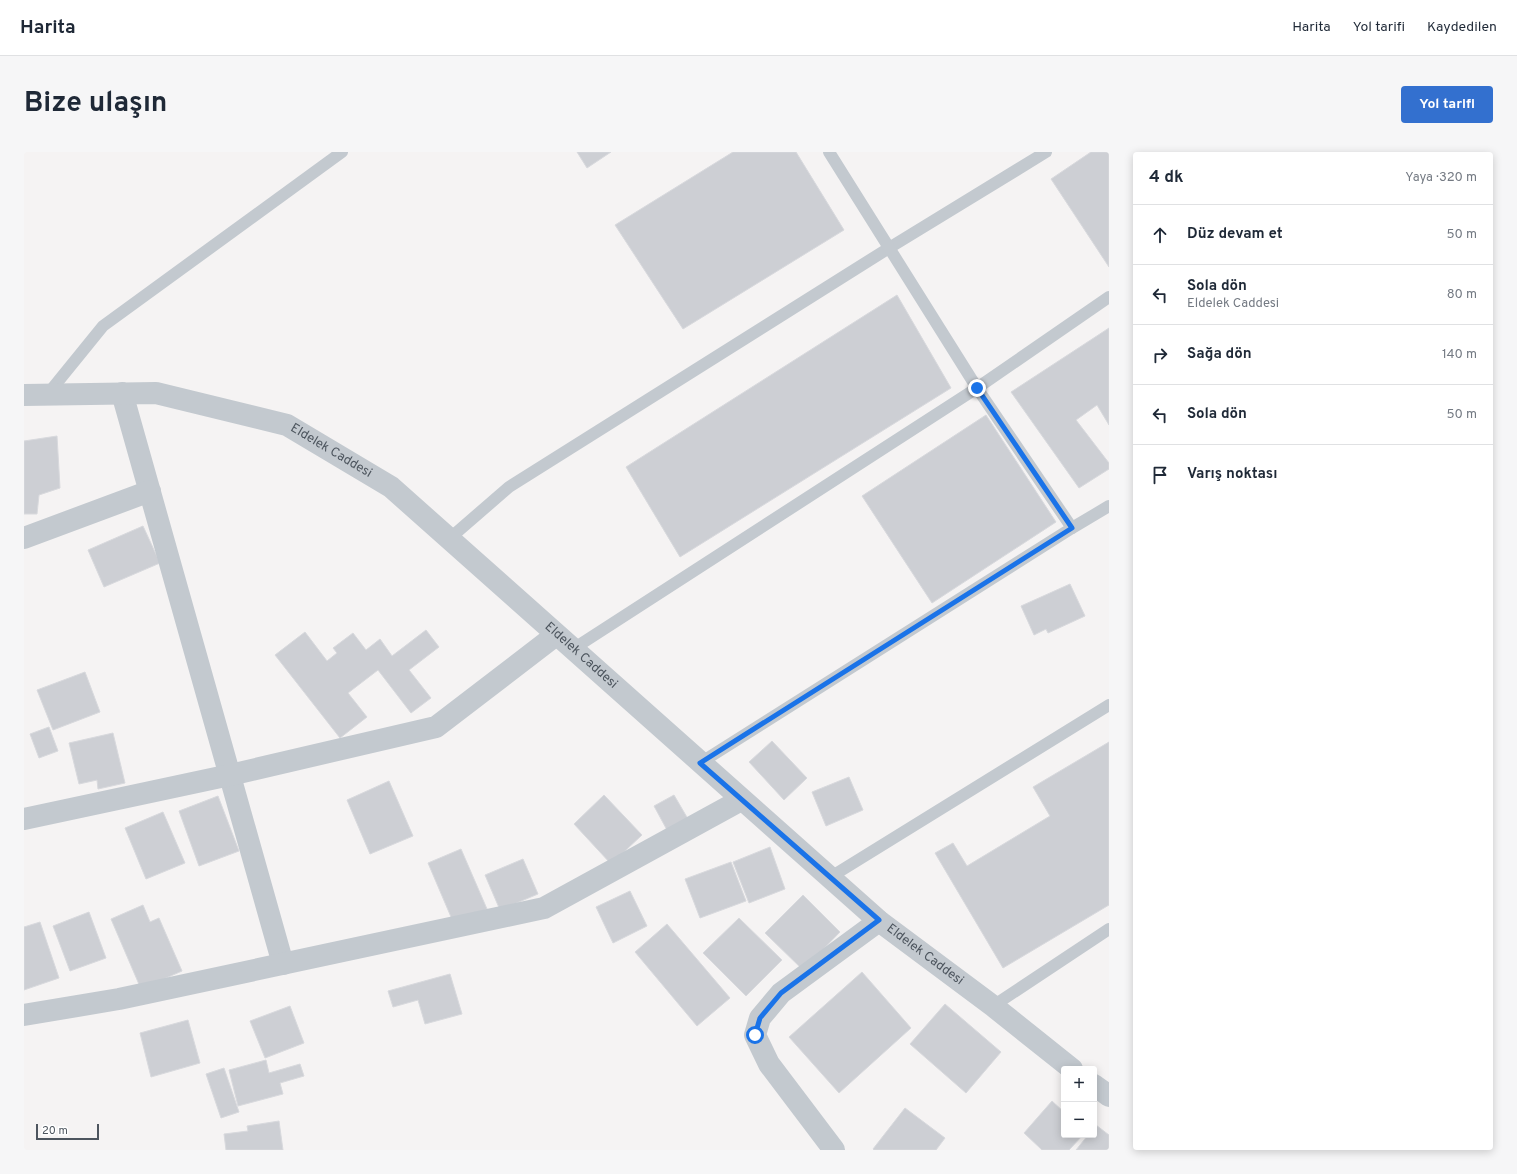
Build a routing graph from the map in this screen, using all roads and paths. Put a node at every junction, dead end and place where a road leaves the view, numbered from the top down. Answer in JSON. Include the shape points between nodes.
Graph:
{"nodes":[{"id":1,"x":342,"y":152,"type":"edge"},
{"id":2,"x":829,"y":152,"type":"edge"},
{"id":3,"x":1046,"y":152,"type":"edge"},
{"id":4,"x":889,"y":248,"type":"junction"},
{"id":5,"x":1109,"y":298,"type":"edge"},
{"id":6,"x":977,"y":388,"type":"junction"},
{"id":7,"x":122,"y":394,"type":"junction"},
{"id":8,"x":24,"y":395,"type":"edge"},
{"id":9,"x":47,"y":395,"type":"junction"},
{"id":10,"x":150,"y":491,"type":"junction"},
{"id":11,"x":1109,"y":506,"type":"edge"},
{"id":12,"x":1072,"y":528,"type":"junction"},
{"id":13,"x":24,"y":538,"type":"edge"},
{"id":14,"x":449,"y":539,"type":"junction"},
{"id":15,"x":556,"y":635,"type":"junction"},
{"id":16,"x":573,"y":649,"type":"junction"},
{"id":17,"x":1109,"y":704,"type":"edge"},
{"id":18,"x":700,"y":763,"type":"junction"},
{"id":19,"x":230,"y":775,"type":"junction"},
{"id":20,"x":741,"y":800,"type":"junction"},
{"id":21,"x":24,"y":819,"type":"edge"},
{"id":22,"x":829,"y":878,"type":"junction"},
{"id":23,"x":879,"y":920,"type":"junction"},
{"id":24,"x":1109,"y":929,"type":"edge"},
{"id":25,"x":283,"y":964,"type":"junction"},
{"id":26,"x":993,"y":1006,"type":"junction"},
{"id":27,"x":24,"y":1015,"type":"edge"},
{"id":28,"x":1068,"y":1066,"type":"edge"},
{"id":29,"x":1097,"y":1087,"type":"edge"},
{"id":30,"x":1109,"y":1096,"type":"edge"},
{"id":31,"x":834,"y":1150,"type":"edge"}],
"edges":[{"from":1,"to":9,"type":"lane","via":[[103,326]]},
{"from":2,"to":4,"type":"lane"},
{"from":3,"to":4,"type":"lane"},
{"from":4,"to":6,"type":"lane"},
{"from":4,"to":14,"type":"lane","via":[[509,487]]},
{"from":5,"to":6,"type":"lane"},
{"from":6,"to":12,"type":"lane"},
{"from":6,"to":16,"type":"lane"},
{"from":7,"to":9,"type":"street","name":"Eldelek Caddesi"},
{"from":7,"to":10,"type":"street"},
{"from":7,"to":14,"type":"street","name":"Eldelek Caddesi","via":[[156,393],[287,425],[390,487]]},
{"from":8,"to":9,"type":"street","name":"Eldelek Caddesi"},
{"from":10,"to":13,"type":"street"},
{"from":10,"to":19,"type":"street"},
{"from":11,"to":12,"type":"lane"},
{"from":12,"to":18,"type":"lane"},
{"from":14,"to":15,"type":"street","name":"Eldelek Caddesi"},
{"from":15,"to":16,"type":"street","name":"Eldelek Caddesi"},
{"from":15,"to":19,"type":"street","via":[[436,727]]},
{"from":16,"to":18,"type":"street","name":"Eldelek Caddesi"},
{"from":17,"to":22,"type":"lane"},
{"from":18,"to":20,"type":"street","name":"Eldelek Caddesi"},
{"from":19,"to":21,"type":"street"},
{"from":19,"to":25,"type":"street"},
{"from":20,"to":22,"type":"street","name":"Eldelek Caddesi"},
{"from":20,"to":25,"type":"street","via":[[544,908]]},
{"from":22,"to":23,"type":"street","name":"Eldelek Caddesi"},
{"from":23,"to":26,"type":"street","name":"Eldelek Caddesi"},
{"from":23,"to":31,"type":"street","via":[[781,993],[760,1018],[755,1035],[769,1064]]},
{"from":24,"to":26,"type":"lane"},
{"from":25,"to":27,"type":"street","via":[[119,999]]},
{"from":26,"to":28,"type":"street","name":"Eldelek Caddesi"},
{"from":29,"to":30,"type":"street"}]}
